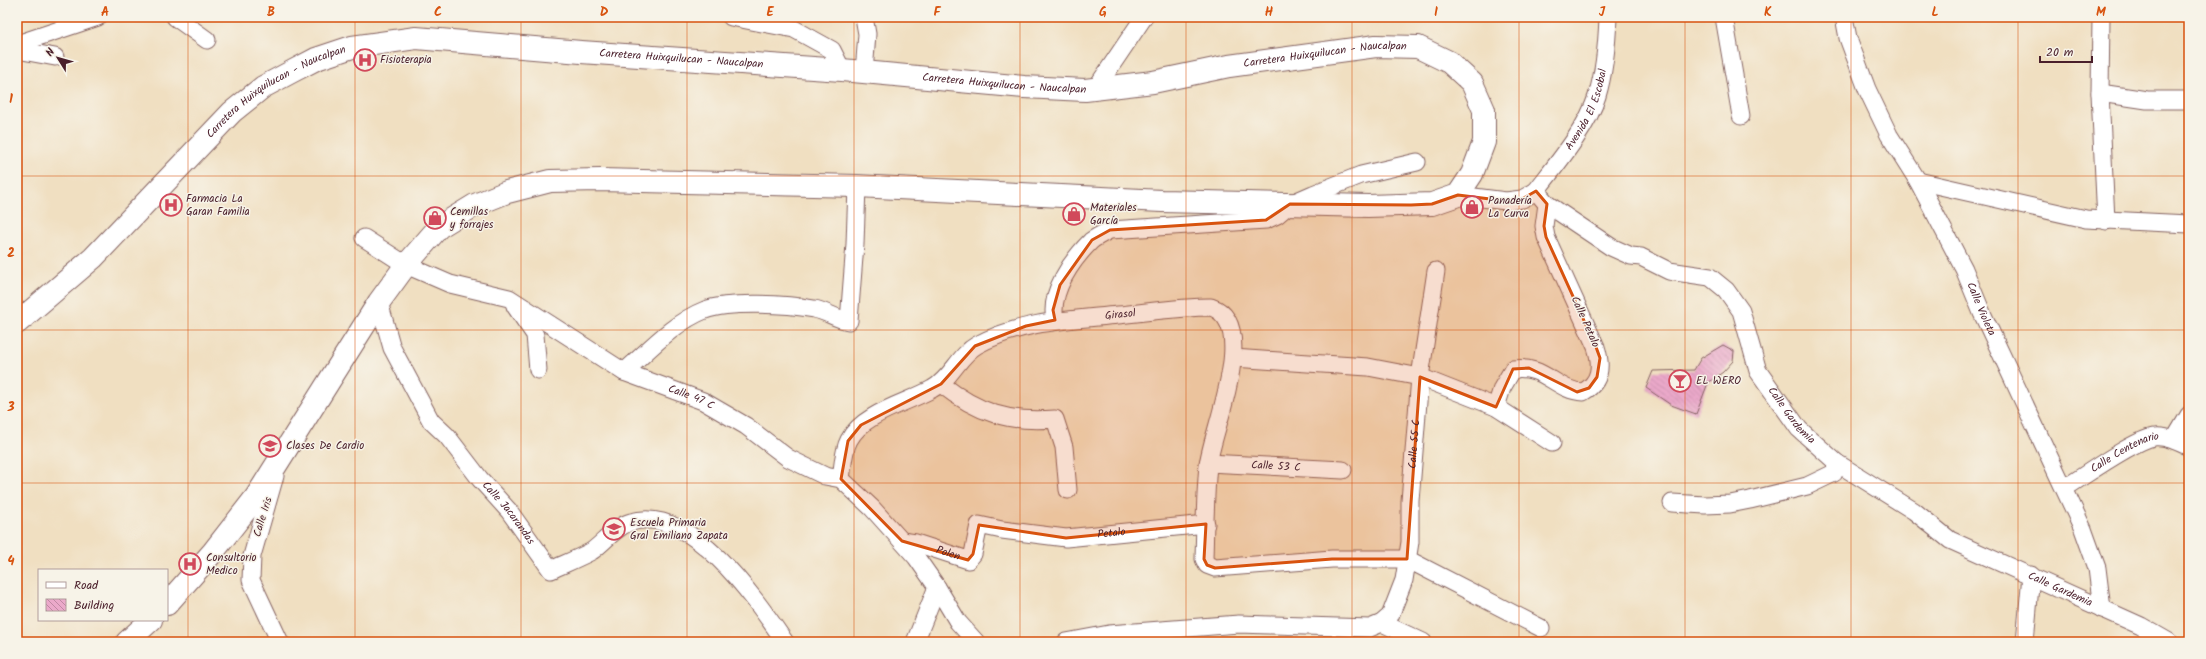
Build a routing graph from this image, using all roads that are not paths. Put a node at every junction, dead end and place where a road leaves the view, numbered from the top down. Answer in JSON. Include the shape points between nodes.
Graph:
{"nodes":[{"id":1,"x":98,"y":17,"type":"edge"},
{"id":2,"x":175,"y":17,"type":"edge"},
{"id":3,"x":731,"y":17,"type":"edge"},
{"id":4,"x":864,"y":17,"type":"edge"},
{"id":5,"x":1144,"y":17,"type":"edge"},
{"id":6,"x":1608,"y":17,"type":"edge"},
{"id":7,"x":1724,"y":17,"type":"edge"},
{"id":8,"x":1844,"y":17,"type":"edge"},
{"id":9,"x":2101,"y":17,"type":"edge"},
{"id":10,"x":207,"y":40,"type":"dead end"},
{"id":11,"x":17,"y":44,"type":"edge"},
{"id":12,"x":17,"y":50,"type":"edge"},
{"id":13,"x":55,"y":57,"type":"dead end"},
{"id":14,"x":842,"y":70,"type":"junction"},
{"id":15,"x":864,"y":72,"type":"junction"},
{"id":16,"x":1096,"y":88,"type":"junction"},
{"id":17,"x":2100,"y":93,"type":"junction"},
{"id":18,"x":2189,"y":100,"type":"edge"},
{"id":19,"x":1742,"y":116,"type":"dead end"},
{"id":20,"x":1417,"y":162,"type":"dead end"},
{"id":21,"x":1918,"y":181,"type":"junction"},
{"id":22,"x":857,"y":186,"type":"junction"},
{"id":23,"x":1536,"y":191,"type":"junction"},
{"id":24,"x":1458,"y":195,"type":"junction"},
{"id":25,"x":1290,"y":204,"type":"junction"},
{"id":26,"x":1547,"y":204,"type":"junction"},
{"id":27,"x":2106,"y":221,"type":"junction"},
{"id":28,"x":2189,"y":224,"type":"edge"},
{"id":29,"x":364,"y":238,"type":"dead end"},
{"id":30,"x":406,"y":265,"type":"junction"},
{"id":31,"x":1436,"y":271,"type":"dead end"},
{"id":32,"x":509,"y":298,"type":"junction"},
{"id":33,"x":379,"y":302,"type":"junction"},
{"id":34,"x":1055,"y":320,"type":"junction"},
{"id":35,"x":17,"y":323,"type":"edge"},
{"id":36,"x":1233,"y":358,"type":"junction"},
{"id":37,"x":538,"y":370,"type":"dead end"},
{"id":38,"x":624,"y":372,"type":"junction"},
{"id":39,"x":1420,"y":377,"type":"junction"},
{"id":40,"x":942,"y":384,"type":"junction"},
{"id":41,"x":1496,"y":407,"type":"junction"},
{"id":42,"x":2189,"y":416,"type":"edge"},
{"id":43,"x":1552,"y":443,"type":"dead end"},
{"id":44,"x":2182,"y":443,"type":"edge"},
{"id":45,"x":281,"y":459,"type":"junction"},
{"id":46,"x":1837,"y":463,"type":"junction"},
{"id":47,"x":1208,"y":464,"type":"junction"},
{"id":48,"x":1343,"y":470,"type":"dead end"},
{"id":49,"x":841,"y":479,"type":"junction"},
{"id":50,"x":2065,"y":488,"type":"junction"},
{"id":51,"x":1068,"y":490,"type":"dead end"},
{"id":52,"x":1672,"y":503,"type":"dead end"},
{"id":53,"x":1206,"y":524,"type":"junction"},
{"id":54,"x":1017,"y":532,"type":"joint"},
{"id":55,"x":902,"y":541,"type":"junction"},
{"id":56,"x":1407,"y":558,"type":"junction"},
{"id":57,"x":2031,"y":575,"type":"junction"},
{"id":58,"x":937,"y":587,"type":"junction"},
{"id":59,"x":168,"y":603,"type":"edge"},
{"id":60,"x":2102,"y":609,"type":"junction"},
{"id":61,"x":1386,"y":620,"type":"junction"},
{"id":62,"x":150,"y":621,"type":"edge"},
{"id":63,"x":1541,"y":628,"type":"dead end"},
{"id":64,"x":127,"y":642,"type":"edge"},
{"id":65,"x":280,"y":642,"type":"edge"},
{"id":66,"x":785,"y":642,"type":"edge"},
{"id":67,"x":915,"y":642,"type":"edge"},
{"id":68,"x":976,"y":642,"type":"edge"},
{"id":69,"x":1066,"y":642,"type":"edge"},
{"id":70,"x":1423,"y":642,"type":"edge"},
{"id":71,"x":2025,"y":642,"type":"edge"},
{"id":72,"x":2169,"y":642,"type":"edge"}],
"edges":[{"from":1,"to":11,"type":"street"},
{"from":2,"to":10,"type":"street"},
{"from":3,"to":14,"type":"street","via":[[794,29],[832,50]]},
{"from":4,"to":15,"type":"street","via":[[867,34]]},
{"from":5,"to":16,"type":"street"},
{"from":6,"to":23,"type":"street","name":"Avenida El Escobal","via":[[1606,54],[1597,97],[1580,130]]},
{"from":7,"to":19,"type":"street"},
{"from":8,"to":21,"type":"street","name":"Calle Violeta","via":[[1848,38],[1867,89],[1889,135]]},
{"from":9,"to":17,"type":"street"},
{"from":12,"to":13,"type":"street"},
{"from":14,"to":15,"type":"main road","name":"Carretera Huixquilucan - Naucalpan"},
{"from":14,"to":35,"type":"main road","name":"Carretera Huixquilucan - Naucalpan","via":[[416,38],[352,47],[293,70],[263,87],[232,112],[93,258]]},
{"from":15,"to":16,"type":"main road","name":"Carretera Huixquilucan - Naucalpan","via":[[1024,87]]},
{"from":16,"to":24,"type":"main road","name":"Carretera Huixquilucan - Naucalpan","via":[[1153,82],[1230,66],[1376,46],[1418,48],[1449,62],[1472,83],[1484,110],[1484,142],[1472,174]]},
{"from":17,"to":18,"type":"street","via":[[2147,100]]},
{"from":17,"to":27,"type":"street"},
{"from":20,"to":25,"type":"street","via":[[1360,175]]},
{"from":21,"to":27,"type":"street","via":[[2086,219]]},
{"from":21,"to":50,"type":"street","name":"Calle Violeta","via":[[1964,269],[1982,313]]},
{"from":22,"to":25,"type":"main road","via":[[1162,201]]},
{"from":22,"to":30,"type":"main road","via":[[708,181],[550,181],[506,192],[475,205],[439,227]]},
{"from":22,"to":38,"type":"street","via":[[856,244],[849,320],[815,309],[799,307],[724,306],[704,310],[672,330]]},
{"from":23,"to":24,"type":"street","via":[[1522,199],[1506,201]]},
{"from":23,"to":26,"type":"street","name":"Calle Gardemia"},
{"from":24,"to":25,"type":"main road","via":[[1432,204]]},
{"from":25,"to":34,"type":"street","via":[[1266,220],[1110,230],[1092,240],[1060,285],[1053,310]]},
{"from":26,"to":41,"type":"street","name":"Calle Petalo","via":[[1544,226],[1546,237],[1596,347],[1600,367],[1593,385],[1582,392],[1570,390],[1543,373],[1529,368],[1513,369],[1502,388]]},
{"from":26,"to":46,"type":"street","name":"Calle Gardemia","via":[[1611,247],[1631,256],[1641,257],[1669,271],[1710,277],[1726,290],[1741,311],[1758,371],[1799,429]]},
{"from":27,"to":28,"type":"street"},
{"from":29,"to":30,"type":"street","name":"Calle 47 C"},
{"from":30,"to":32,"type":"street","name":"Calle 47 C","via":[[450,284]]},
{"from":30,"to":33,"type":"main road"},
{"from":31,"to":39,"type":"street","name":"Calle 55 C"},
{"from":32,"to":37,"type":"street","via":[[535,335]]},
{"from":32,"to":38,"type":"street","name":"Calle 47 C"},
{"from":33,"to":45,"type":"main road"},
{"from":33,"to":66,"type":"street","name":"Calle Jacarandas","via":[[392,348],[431,421],[508,511],[550,570],[592,551],[629,522],[656,519],[708,548],[726,564],[748,589]]},
{"from":34,"to":36,"type":"street","name":"Girasol","via":[[1211,307],[1221,310],[1227,317],[1231,328]]},
{"from":34,"to":40,"type":"street","name":"Girasol","via":[[1026,326],[975,346]]},
{"from":36,"to":39,"type":"street","via":[[1368,367]]},
{"from":36,"to":47,"type":"street","name":"Girasol","via":[[1225,401]]},
{"from":38,"to":49,"type":"street","name":"Calle 47 C","via":[[703,401],[746,426],[788,458],[825,476]]},
{"from":39,"to":41,"type":"street"},
{"from":39,"to":56,"type":"street","name":"Calle 55 C"},
{"from":40,"to":49,"type":"street","via":[[898,404],[860,426],[848,441]]},
{"from":40,"to":51,"type":"street","via":[[959,398],[996,415],[1028,420],[1055,419],[1064,447]]},
{"from":41,"to":43,"type":"street"},
{"from":42,"to":44,"type":"street"},
{"from":44,"to":50,"type":"street","name":"Calle Centenario","via":[[2154,436],[2135,444]]},
{"from":45,"to":59,"type":"main road","via":[[238,522]]},
{"from":45,"to":65,"type":"street","name":"Calle Iris","via":[[256,536],[251,567],[251,580]]},
{"from":46,"to":52,"type":"street","via":[[1834,473],[1821,481],[1750,500],[1711,505]]},
{"from":46,"to":57,"type":"street","name":"Calle Gardemia","via":[[1909,508],[1950,540]]},
{"from":47,"to":48,"type":"street","name":"Calle 53 C"},
{"from":47,"to":53,"type":"street","name":"Girasol"},
{"from":49,"to":55,"type":"street","name":"Calle 47 C"},
{"from":50,"to":60,"type":"street","name":"Calle Violeta","via":[[2097,568]]},
{"from":53,"to":54,"type":"street","name":"Petalo","via":[[1066,538]]},
{"from":53,"to":56,"type":"street","name":"Girasol","via":[[1204,559],[1207,565],[1215,568],[1332,559]]},
{"from":54,"to":55,"type":"street","name":"Polen","via":[[979,525],[973,554],[968,560]]},
{"from":55,"to":58,"type":"street","name":"Calle 47 C","via":[[916,556]]},
{"from":56,"to":61,"type":"street","name":"Calle 55 C","via":[[1404,580]]},
{"from":56,"to":63,"type":"street"},
{"from":57,"to":60,"type":"street","name":"Calle Gardemia"},
{"from":57,"to":71,"type":"street"},
{"from":58,"to":67,"type":"street"},
{"from":58,"to":68,"type":"street","name":"Calle 47 C","via":[[958,622]]},
{"from":60,"to":72,"type":"street","name":"Calle Gardemia"},
{"from":61,"to":69,"type":"street","via":[[1370,628],[1239,624],[1109,634]]},
{"from":61,"to":70,"type":"street"},
{"from":62,"to":64,"type":"main road"}]}
